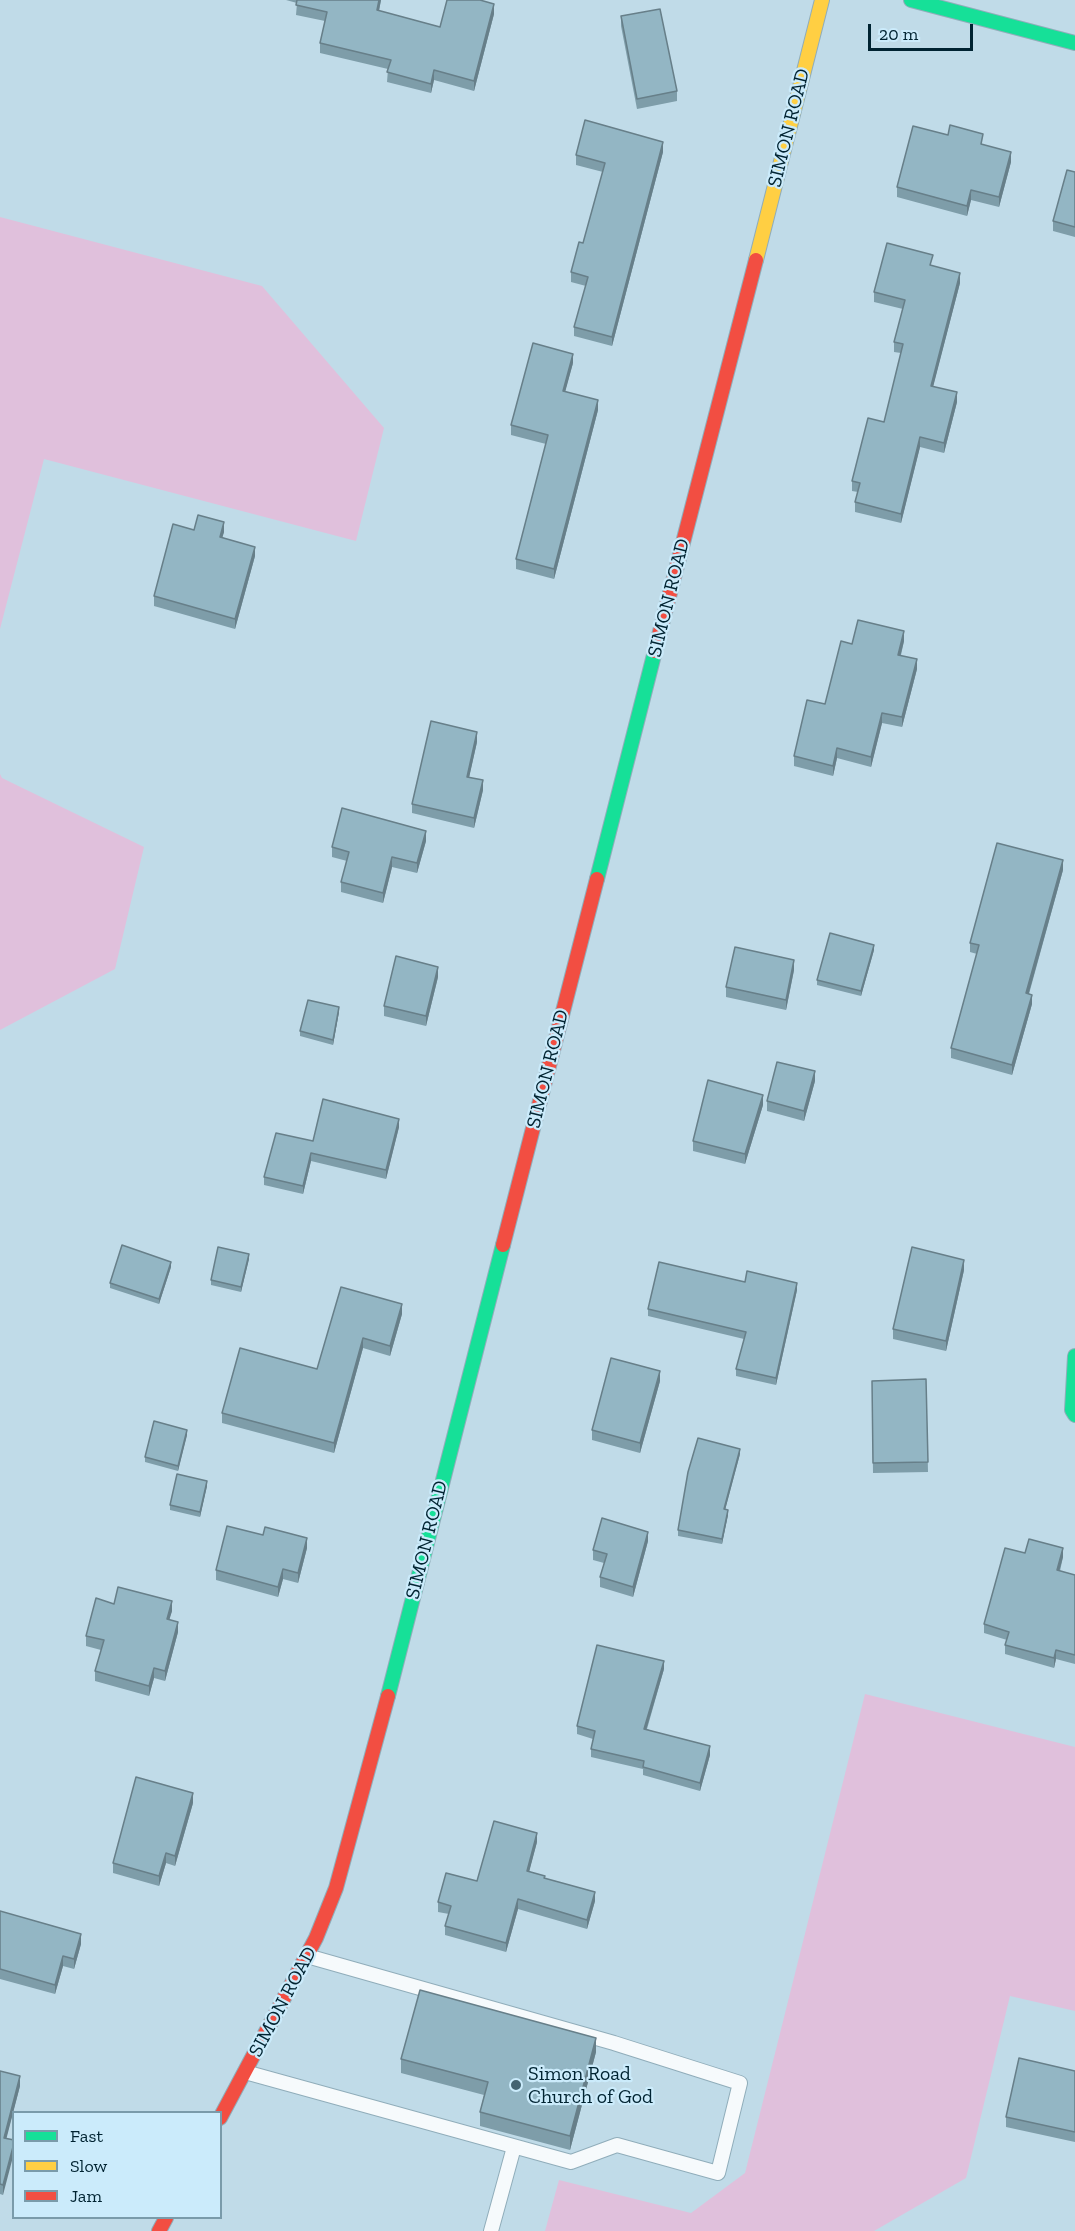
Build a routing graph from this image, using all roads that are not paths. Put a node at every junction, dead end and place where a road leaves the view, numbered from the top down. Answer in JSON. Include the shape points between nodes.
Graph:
{"nodes":[{"id":1,"x":822,"y":0,"type":"edge"},
{"id":2,"x":911,"y":0,"type":"edge"},
{"id":3,"x":1075,"y":43,"type":"edge"},
{"id":4,"x":1075,"y":1356,"type":"edge"},
{"id":5,"x":1075,"y":1415,"type":"edge"},
{"id":6,"x":308,"y":1956,"type":"junction"},
{"id":7,"x":245,"y":2072,"type":"junction"},
{"id":8,"x":222,"y":2114,"type":"edge"},
{"id":9,"x":514,"y":2147,"type":"junction"},
{"id":10,"x":490,"y":2231,"type":"edge"}],
"edges":[{"from":1,"to":6,"type":"street","name":"SIMON ROAD","via":[[355,1823],[336,1888]]},
{"from":2,"to":3,"type":"street"},
{"from":4,"to":5,"type":"street"},
{"from":6,"to":7,"type":"street","name":"SIMON ROAD"},
{"from":6,"to":9,"type":"lane","via":[[740,2083],[718,2173],[617,2145],[571,2162]]},
{"from":7,"to":8,"type":"street","name":"SIMON ROAD"},
{"from":7,"to":9,"type":"lane"},
{"from":9,"to":10,"type":"lane"}]}
